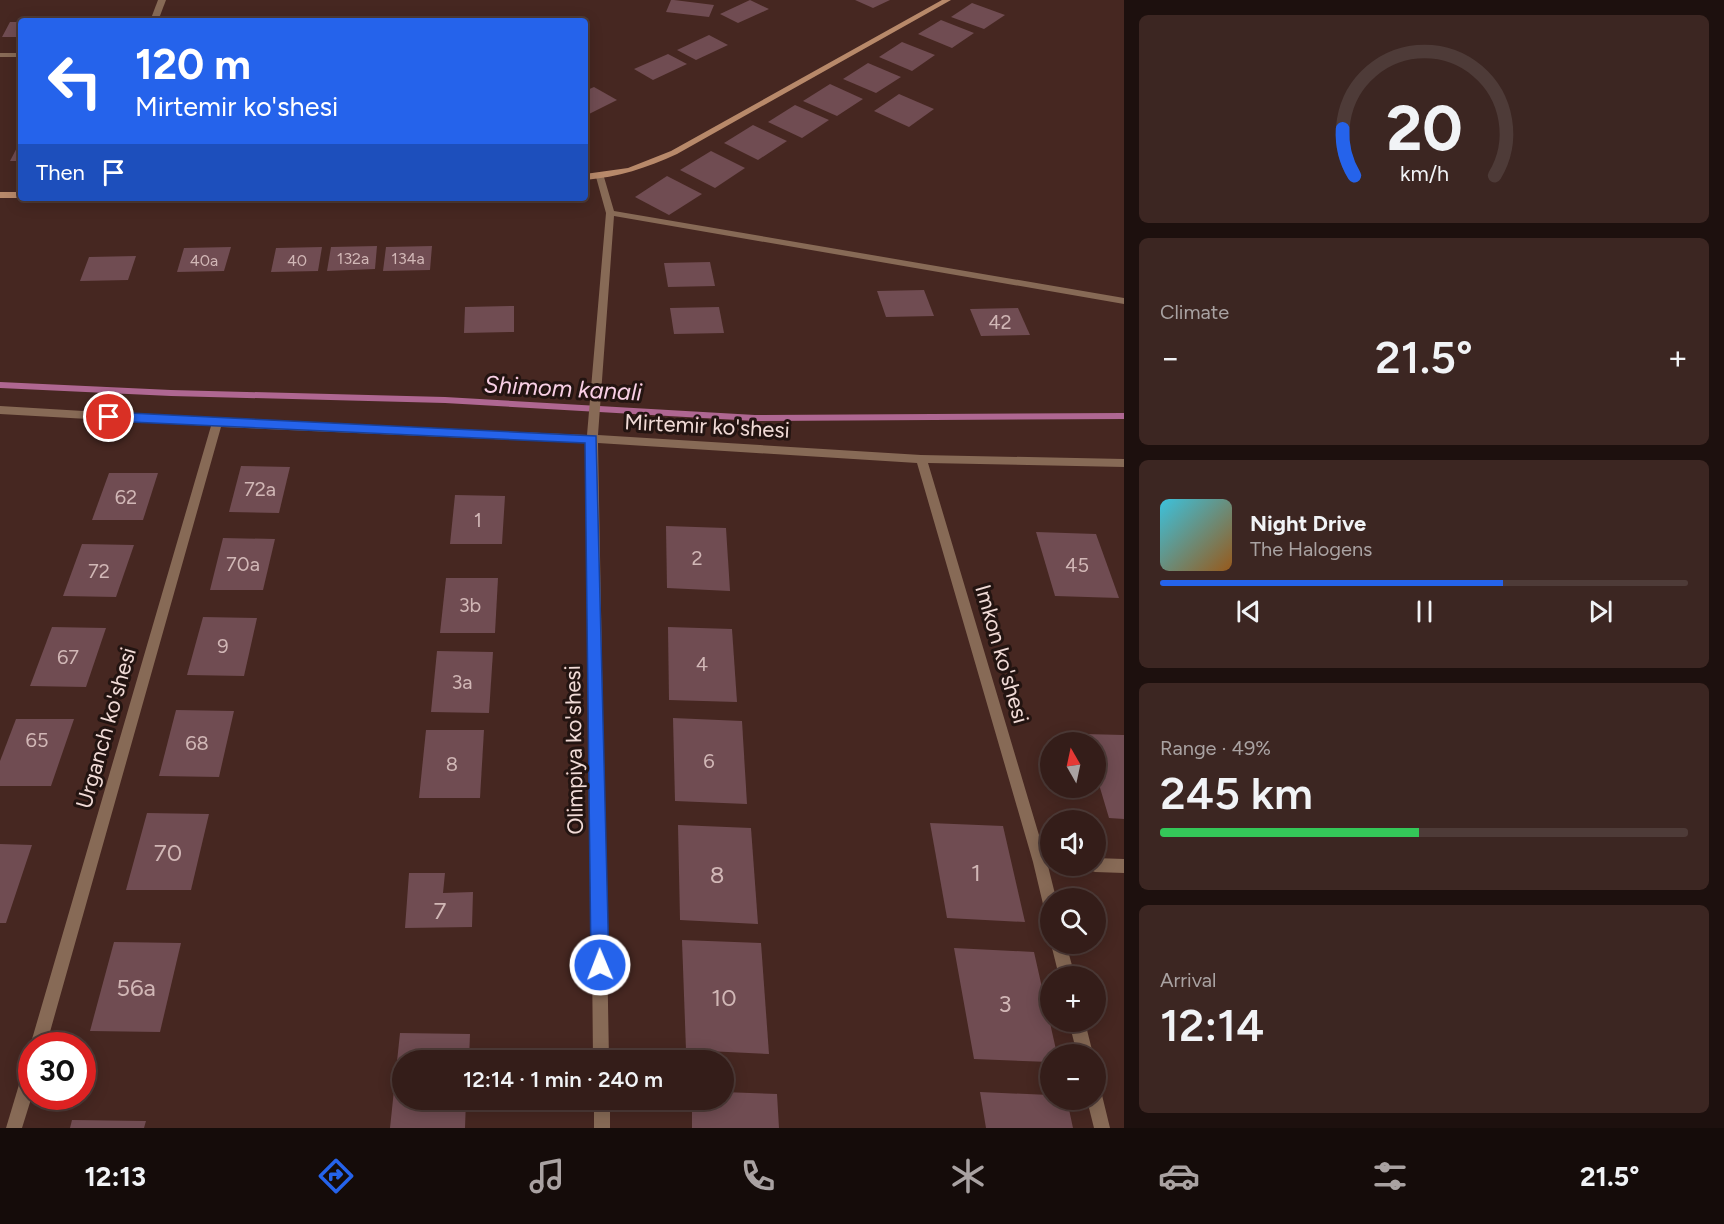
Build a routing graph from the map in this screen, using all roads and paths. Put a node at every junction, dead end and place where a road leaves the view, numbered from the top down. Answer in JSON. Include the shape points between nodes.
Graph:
{"nodes":[{"id":1,"x":162,"y":0,"type":"edge"},
{"id":2,"x":947,"y":0,"type":"edge"},
{"id":3,"x":155,"y":18,"type":"edge"},
{"id":4,"x":0,"y":55,"type":"edge"},
{"id":5,"x":18,"y":55,"type":"edge"},
{"id":6,"x":588,"y":177,"type":"edge"},
{"id":7,"x":600,"y":177,"type":"junction"},
{"id":8,"x":0,"y":195,"type":"edge"},
{"id":9,"x":18,"y":195,"type":"edge"},
{"id":10,"x":610,"y":213,"type":"junction"},
{"id":11,"x":1124,"y":301,"type":"edge"},
{"id":12,"x":0,"y":410,"type":"edge"},
{"id":13,"x":218,"y":423,"type":"junction"},
{"id":14,"x":592,"y":439,"type":"junction"},
{"id":15,"x":921,"y":459,"type":"junction"},
{"id":16,"x":1124,"y":464,"type":"edge"},
{"id":17,"x":1040,"y":846,"type":"edge"},
{"id":18,"x":1106,"y":865,"type":"edge"},
{"id":19,"x":1124,"y":866,"type":"edge"},
{"id":20,"x":42,"y":1032,"type":"edge"},
{"id":21,"x":601,"y":1050,"type":"edge"},
{"id":22,"x":19,"y":1110,"type":"edge"},
{"id":23,"x":602,"y":1110,"type":"edge"},
{"id":24,"x":1098,"y":1110,"type":"edge"},
{"id":25,"x":14,"y":1128,"type":"edge"},
{"id":26,"x":602,"y":1128,"type":"edge"},
{"id":27,"x":1102,"y":1128,"type":"edge"}],
"edges":[{"from":1,"to":3,"type":"street"},
{"from":2,"to":7,"type":"main road","via":[[714,130],[647,164]]},
{"from":4,"to":5,"type":"street"},
{"from":6,"to":7,"type":"main road"},
{"from":7,"to":10,"type":"street"},
{"from":8,"to":9,"type":"main road"},
{"from":10,"to":11,"type":"street"},
{"from":10,"to":14,"type":"street","name":"Olimpiya ko'shesi"},
{"from":12,"to":13,"type":"street","name":"Mirtemir ko'shesi"},
{"from":13,"to":14,"type":"street","name":"Mirtemir ko'shesi"},
{"from":13,"to":20,"type":"street","name":"Urganch ko'shesi"},
{"from":14,"to":15,"type":"street","name":"Mirtemir ko'shesi"},
{"from":14,"to":21,"type":"street","name":"Olimpiya ko'shesi"},
{"from":15,"to":16,"type":"street","name":"Mirtemir ko'shesi"},
{"from":15,"to":17,"type":"street","name":"Imkon ko'shesi"},
{"from":18,"to":19,"type":"street"},
{"from":22,"to":25,"type":"street"},
{"from":23,"to":26,"type":"street"},
{"from":24,"to":27,"type":"street"}]}
